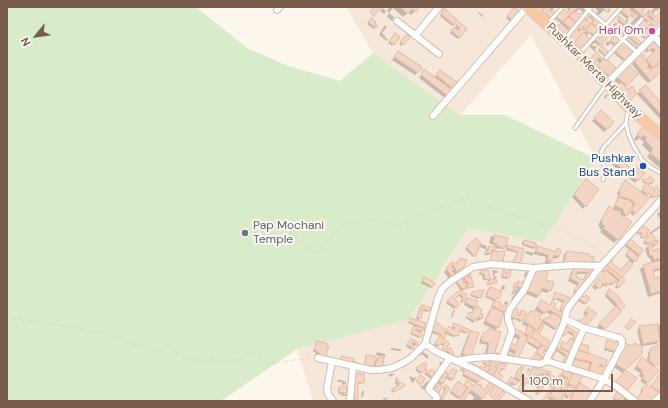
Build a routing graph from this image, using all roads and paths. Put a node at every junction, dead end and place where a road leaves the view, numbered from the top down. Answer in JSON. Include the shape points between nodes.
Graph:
{"nodes":[{"id":1,"x":439,"y":7,"type":"edge"},
{"id":2,"x":527,"y":7,"type":"edge"},
{"id":3,"x":563,"y":7,"type":"edge"},
{"id":4,"x":585,"y":7,"type":"edge"},
{"id":5,"x":591,"y":7,"type":"edge"},
{"id":6,"x":622,"y":7,"type":"edge"},
{"id":7,"x":589,"y":10,"type":"junction"},
{"id":8,"x":642,"y":19,"type":"dead end"},
{"id":9,"x":397,"y":21,"type":"dead end"},
{"id":10,"x":546,"y":24,"type":"junction"},
{"id":11,"x":606,"y":26,"type":"junction"},
{"id":12,"x":661,"y":29,"type":"edge"},
{"id":13,"x":415,"y":36,"type":"junction"},
{"id":14,"x":654,"y":36,"type":"junction"},
{"id":15,"x":564,"y":40,"type":"junction"},
{"id":16,"x":623,"y":40,"type":"junction"},
{"id":17,"x":661,"y":44,"type":"edge"},
{"id":18,"x":638,"y":53,"type":"junction"},
{"id":19,"x":439,"y":54,"type":"dead end"},
{"id":20,"x":579,"y":54,"type":"junction"},
{"id":21,"x":606,"y":58,"type":"dead end"},
{"id":22,"x":606,"y":84,"type":"junction"},
{"id":23,"x":628,"y":107,"type":"junction"},
{"id":24,"x":433,"y":116,"type":"dead end"},
{"id":25,"x":626,"y":123,"type":"junction"},
{"id":26,"x":575,"y":128,"type":"dead end"},
{"id":27,"x":661,"y":135,"type":"edge"},
{"id":28,"x":661,"y":173,"type":"edge"},
{"id":29,"x":603,"y":180,"type":"dead end"},
{"id":30,"x":661,"y":200,"type":"edge"},
{"id":31,"x":266,"y":226,"type":"dead end"},
{"id":32,"x":607,"y":258,"type":"junction"},
{"id":33,"x":601,"y":266,"type":"junction"},
{"id":34,"x":534,"y":268,"type":"junction"},
{"id":35,"x":7,"y":318,"type":"edge"},
{"id":36,"x":565,"y":319,"type":"junction"},
{"id":37,"x":584,"y":328,"type":"junction"},
{"id":38,"x":425,"y":344,"type":"junction"},
{"id":39,"x":318,"y":358,"type":"joint"},
{"id":40,"x":502,"y":359,"type":"junction"},
{"id":41,"x":453,"y":360,"type":"junction"},
{"id":42,"x":547,"y":361,"type":"junction"},
{"id":43,"x":332,"y":362,"type":"junction"},
{"id":44,"x":353,"y":366,"type":"junction"},
{"id":45,"x":567,"y":368,"type":"junction"},
{"id":46,"x":604,"y":378,"type":"junction"},
{"id":47,"x":661,"y":396,"type":"edge"},
{"id":48,"x":332,"y":401,"type":"edge"},
{"id":49,"x":350,"y":401,"type":"edge"},
{"id":50,"x":435,"y":401,"type":"edge"},
{"id":51,"x":529,"y":401,"type":"edge"},
{"id":52,"x":590,"y":401,"type":"edge"},
{"id":53,"x":635,"y":401,"type":"edge"},
{"id":54,"x":655,"y":401,"type":"edge"}],
"edges":[{"from":1,"to":13,"type":"street"},
{"from":2,"to":10,"type":"highway","name":"Pushkar Merta Highway"},
{"from":2,"to":24,"type":"street"},
{"from":3,"to":10,"type":"lane"},
{"from":4,"to":7,"type":"lane"},
{"from":5,"to":7,"type":"lane"},
{"from":6,"to":11,"type":"lane"},
{"from":7,"to":11,"type":"lane"},
{"from":7,"to":15,"type":"lane"},
{"from":8,"to":16,"type":"lane"},
{"from":9,"to":13,"type":"street"},
{"from":10,"to":15,"type":"highway","name":"Pushkar Merta Highway"},
{"from":11,"to":16,"type":"lane"},
{"from":11,"to":20,"type":"lane"},
{"from":12,"to":14,"type":"street"},
{"from":13,"to":19,"type":"street"},
{"from":14,"to":17,"type":"street"},
{"from":14,"to":18,"type":"street"},
{"from":15,"to":20,"type":"highway","name":"Pushkar Merta Highway"},
{"from":16,"to":18,"type":"lane"},
{"from":16,"to":21,"type":"lane"},
{"from":18,"to":22,"type":"street"},
{"from":20,"to":22,"type":"highway","name":"Pushkar Merta Highway"},
{"from":22,"to":23,"type":"highway","name":"Pushkar Merta Highway"},
{"from":22,"to":26,"type":"lane"},
{"from":23,"to":25,"type":"lane"},
{"from":23,"to":27,"type":"highway","name":"Pushkar Merta Highway"},
{"from":25,"to":28,"type":"lane","via":[[633,145],[642,160]]},
{"from":25,"to":29,"type":"lane","via":[[603,148]]},
{"from":30,"to":32,"type":"street"},
{"from":31,"to":32,"type":"path","via":[[279,224],[316,253],[334,232],[348,223],[384,219],[398,225],[419,214],[467,199],[559,229],[595,247]]},
{"from":32,"to":33,"type":"street"},
{"from":33,"to":34,"type":"street"},
{"from":33,"to":36,"type":"street","via":[[571,304]]},
{"from":34,"to":38,"type":"street","via":[[482,265],[473,267],[451,281],[442,289],[438,298]]},
{"from":34,"to":40,"type":"street","via":[[524,290],[510,309],[508,320],[512,331]]},
{"from":35,"to":39,"type":"path","via":[[77,327],[91,333],[100,331],[150,351],[156,352],[171,346],[180,356],[195,360],[236,360],[248,353],[253,353],[268,364]]},
{"from":36,"to":37,"type":"street"},
{"from":36,"to":42,"type":"street"},
{"from":37,"to":45,"type":"street"},
{"from":37,"to":46,"type":"street","via":[[616,336],[622,341]]},
{"from":38,"to":41,"type":"street"},
{"from":38,"to":44,"type":"street","via":[[411,358],[392,368],[371,370]]},
{"from":39,"to":43,"type":"street"},
{"from":40,"to":41,"type":"street","via":[[493,357]]},
{"from":40,"to":42,"type":"street","via":[[540,364]]},
{"from":41,"to":50,"type":"street","via":[[429,388],[436,396]]},
{"from":41,"to":51,"type":"street","via":[[476,370]]},
{"from":42,"to":45,"type":"street"},
{"from":43,"to":44,"type":"street"},
{"from":43,"to":48,"type":"street","via":[[328,394]]},
{"from":44,"to":49,"type":"street"},
{"from":45,"to":46,"type":"street"},
{"from":46,"to":52,"type":"street"},
{"from":46,"to":53,"type":"street"},
{"from":47,"to":54,"type":"street"}]}
